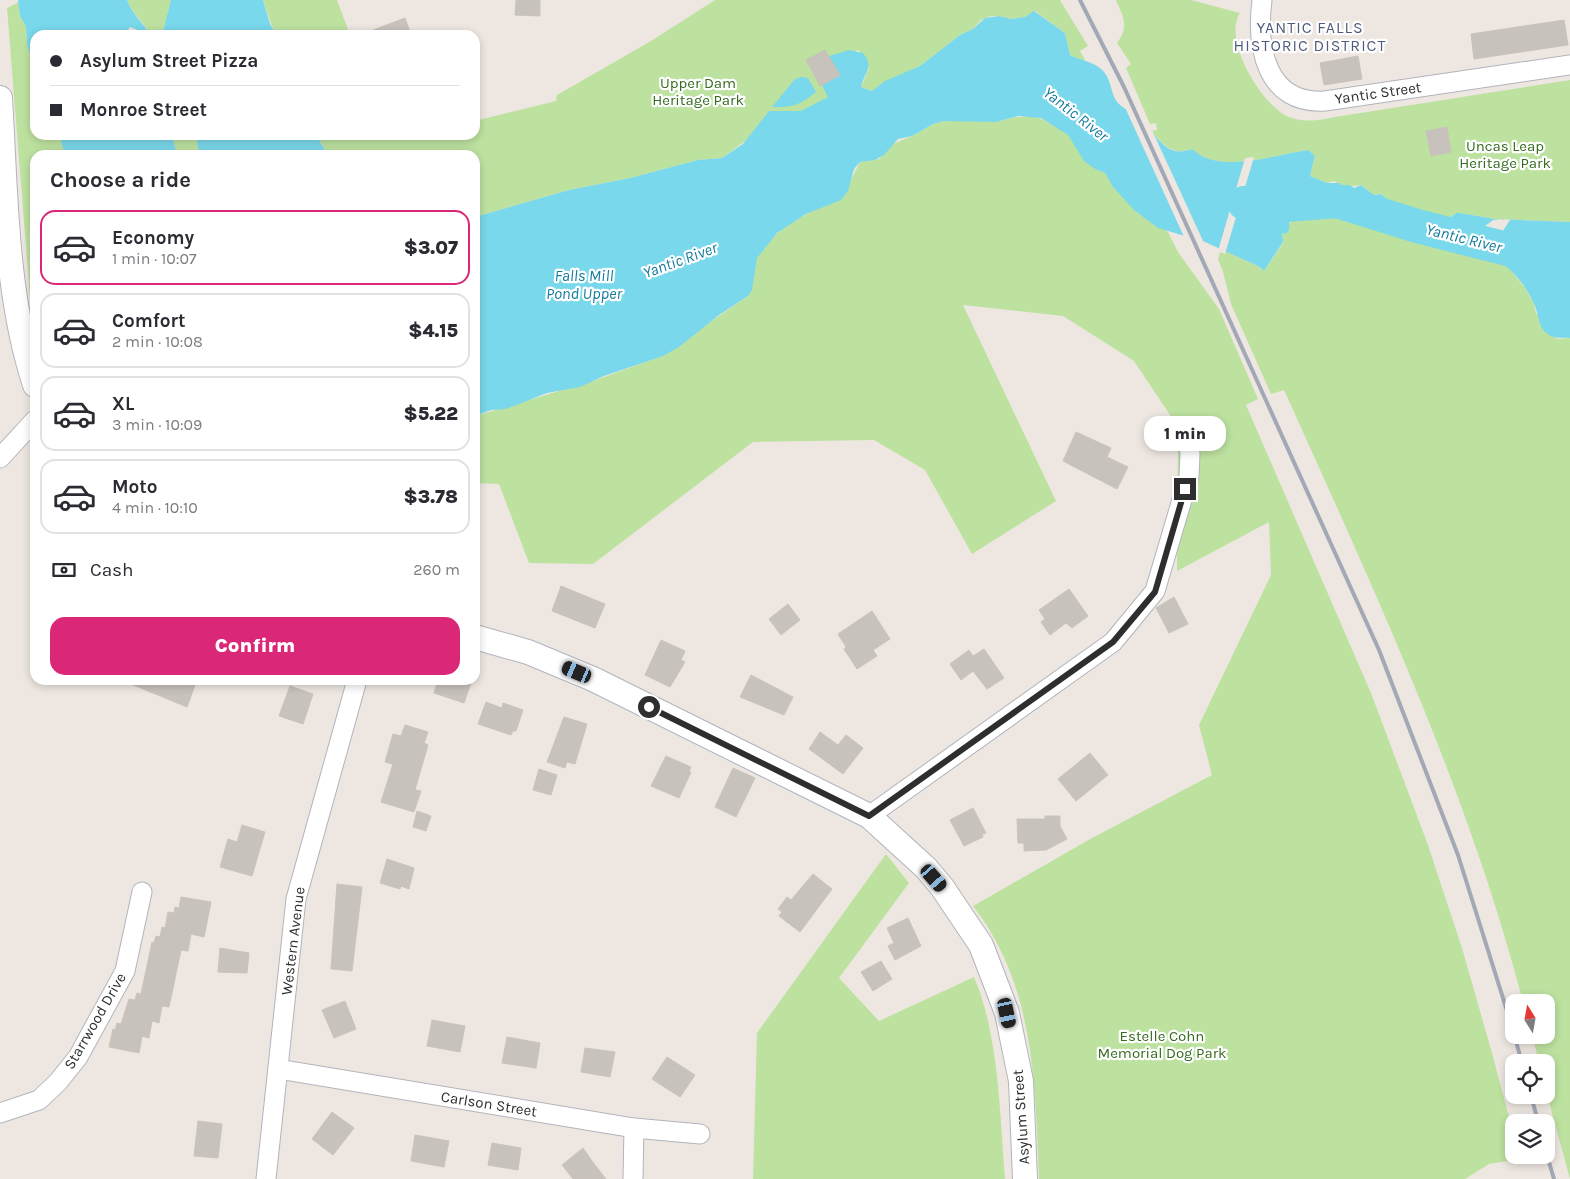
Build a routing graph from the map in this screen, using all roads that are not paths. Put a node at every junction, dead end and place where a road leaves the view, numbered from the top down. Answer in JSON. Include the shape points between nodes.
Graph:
{"nodes":[{"id":1,"x":1262,"y":0,"type":"edge"},
{"id":2,"x":1570,"y":65,"type":"edge"},
{"id":3,"x":0,"y":98,"type":"edge"},
{"id":4,"x":30,"y":370,"type":"edge"},
{"id":5,"x":30,"y":425,"type":"edge"},
{"id":6,"x":1188,"y":432,"type":"dead end"},
{"id":7,"x":0,"y":458,"type":"edge"},
{"id":8,"x":480,"y":638,"type":"edge"},
{"id":9,"x":356,"y":685,"type":"edge"},
{"id":10,"x":869,"y":816,"type":"junction"},
{"id":11,"x":142,"y":892,"type":"dead end"},
{"id":12,"x":278,"y":1069,"type":"junction"},
{"id":13,"x":0,"y":1113,"type":"edge"},
{"id":14,"x":634,"y":1128,"type":"junction"},
{"id":15,"x":700,"y":1134,"type":"dead end"},
{"id":16,"x":266,"y":1179,"type":"edge"},
{"id":17,"x":633,"y":1179,"type":"edge"},
{"id":18,"x":1025,"y":1179,"type":"edge"}],
"edges":[{"from":1,"to":2,"type":"street","name":"Yantic Street","via":[[1260,30],[1268,66],[1279,86],[1302,101],[1325,101]]},
{"from":3,"to":4,"type":"street","via":[[11,264],[23,348]]},
{"from":5,"to":7,"type":"street"},
{"from":6,"to":10,"type":"street","via":[[1189,476],[1155,592],[1113,642]]},
{"from":8,"to":10,"type":"street","name":"Asylum Street","via":[[528,652],[593,679]]},
{"from":9,"to":12,"type":"street","name":"Western Avenue","via":[[296,899]]},
{"from":10,"to":18,"type":"street","name":"Asylum Street","via":[[926,868],[981,945],[1007,1013],[1021,1081]]},
{"from":11,"to":13,"type":"street","name":"Starrwood Drive","via":[[125,970],[78,1056],[39,1100]]},
{"from":12,"to":14,"type":"street","name":"Carlson Street"},
{"from":12,"to":16,"type":"street","name":"Western Avenue"},
{"from":14,"to":15,"type":"street","name":"Carlson Street"},
{"from":14,"to":17,"type":"street"}]}
